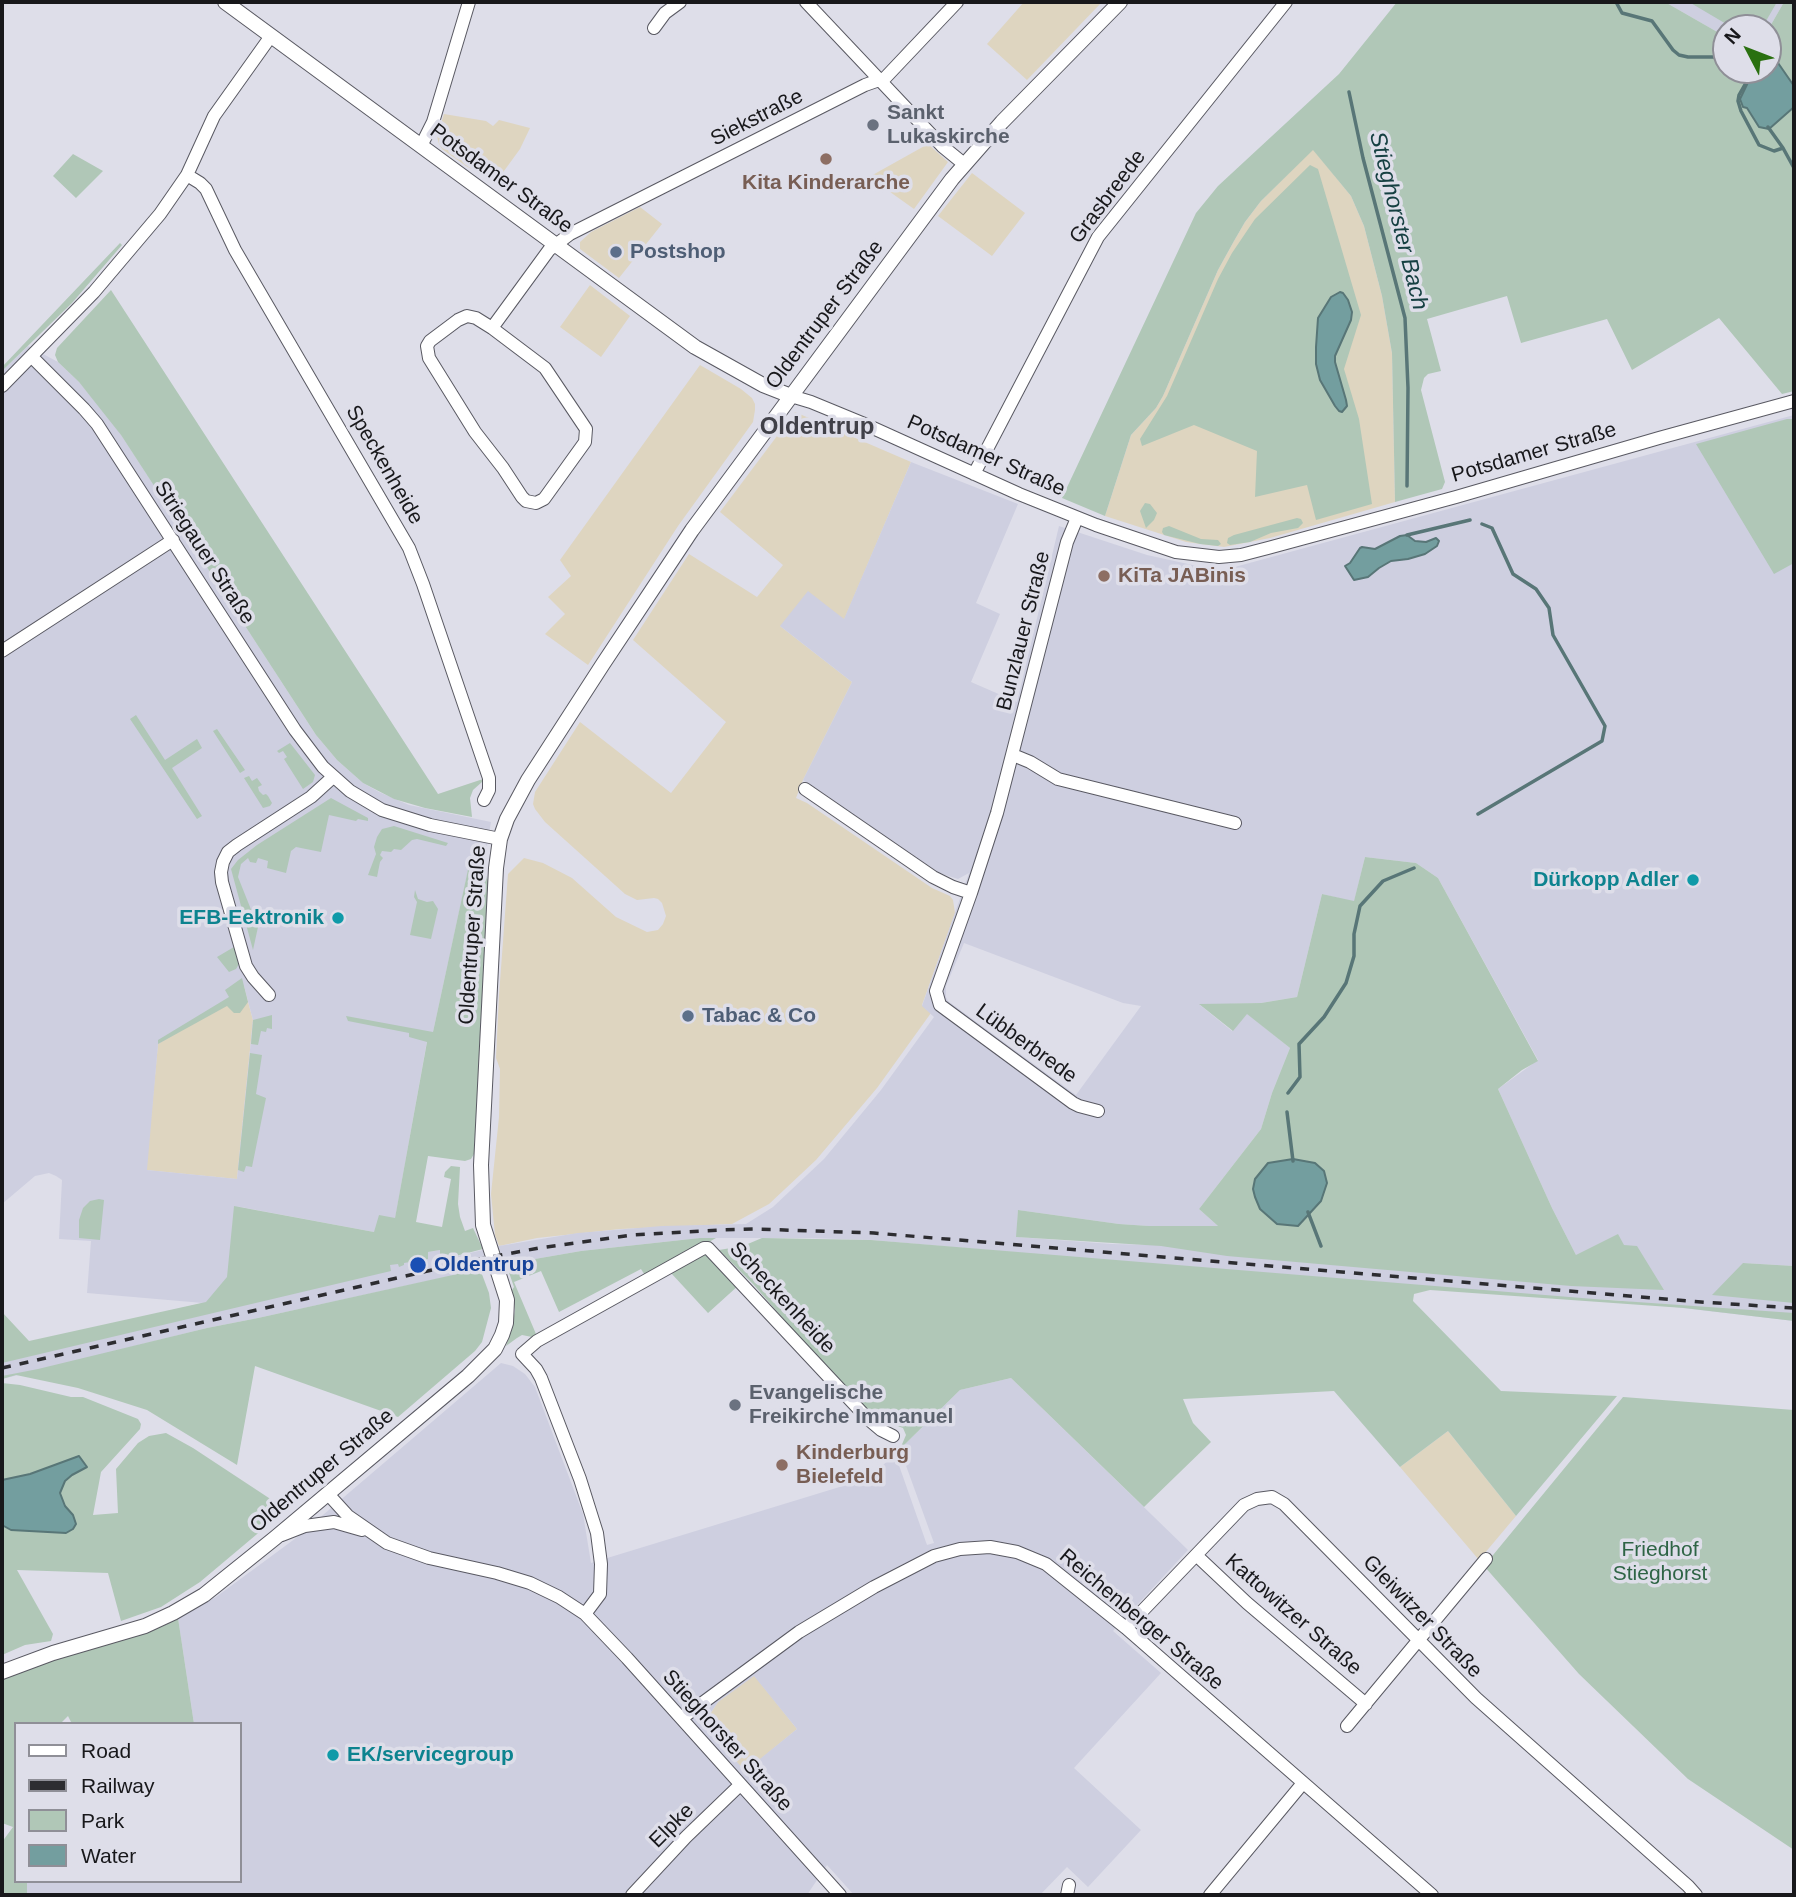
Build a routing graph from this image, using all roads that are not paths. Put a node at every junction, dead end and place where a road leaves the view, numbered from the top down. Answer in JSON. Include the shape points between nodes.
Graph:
{"nodes":[{"id":1,"x":225,"y":2,"type":"edge"},
{"id":2,"x":469,"y":2,"type":"edge"},
{"id":3,"x":680,"y":2,"type":"edge"},
{"id":4,"x":806,"y":2,"type":"edge"},
{"id":5,"x":957,"y":2,"type":"edge"},
{"id":6,"x":1120,"y":2,"type":"edge"},
{"id":7,"x":1286,"y":2,"type":"edge"},
{"id":8,"x":654,"y":28,"type":"dead end"},
{"id":9,"x":271,"y":36,"type":"junction"},
{"id":10,"x":880,"y":80,"type":"junction"},
{"id":11,"x":421,"y":146,"type":"junction"},
{"id":12,"x":964,"y":164,"type":"junction"},
{"id":13,"x":187,"y":175,"type":"junction"},
{"id":14,"x":555,"y":244,"type":"junction"},
{"id":15,"x":492,"y":328,"type":"junction"},
{"id":16,"x":32,"y":357,"type":"junction"},
{"id":17,"x":2,"y":386,"type":"edge"},
{"id":18,"x":791,"y":396,"type":"junction"},
{"id":19,"x":1794,"y":401,"type":"edge"},
{"id":20,"x":974,"y":474,"type":"junction"},
{"id":21,"x":1077,"y":518,"type":"junction"},
{"id":22,"x":173,"y":540,"type":"junction"},
{"id":23,"x":2,"y":651,"type":"edge"},
{"id":24,"x":1013,"y":755,"type":"junction"},
{"id":25,"x":333,"y":777,"type":"junction"},
{"id":26,"x":805,"y":789,"type":"dead end"},
{"id":27,"x":484,"y":800,"type":"dead end"},
{"id":28,"x":1235,"y":823,"type":"dead end"},
{"id":29,"x":500,"y":839,"type":"junction"},
{"id":30,"x":971,"y":893,"type":"junction"},
{"id":31,"x":269,"y":995,"type":"dead end"},
{"id":32,"x":938,"y":1000,"type":"joint"},
{"id":33,"x":1098,"y":1111,"type":"dead end"},
{"id":34,"x":892,"y":1436,"type":"dead end"},
{"id":35,"x":328,"y":1494,"type":"junction"},
{"id":36,"x":370,"y":1532,"type":"junction"},
{"id":37,"x":275,"y":1538,"type":"junction"},
{"id":38,"x":1196,"y":1555,"type":"junction"},
{"id":39,"x":1486,"y":1559,"type":"dead end"},
{"id":40,"x":585,"y":1614,"type":"junction"},
{"id":41,"x":1126,"y":1628,"type":"junction"},
{"id":42,"x":1419,"y":1639,"type":"junction"},
{"id":43,"x":2,"y":1672,"type":"edge"},
{"id":44,"x":1366,"y":1704,"type":"junction"},
{"id":45,"x":682,"y":1718,"type":"junction"},
{"id":46,"x":1347,"y":1726,"type":"dead end"},
{"id":47,"x":1303,"y":1783,"type":"junction"},
{"id":48,"x":740,"y":1785,"type":"junction"},
{"id":49,"x":632,"y":1895,"type":"edge"},
{"id":50,"x":840,"y":1895,"type":"edge"},
{"id":51,"x":1210,"y":1895,"type":"edge"},
{"id":52,"x":1432,"y":1895,"type":"edge"},
{"id":53,"x":1696,"y":1895,"type":"edge"}],
"edges":[{"from":1,"to":9,"type":"street","name":"Potsdamer Straße"},
{"from":2,"to":11,"type":"street","via":[[433,122]]},
{"from":3,"to":8,"type":"street"},
{"from":4,"to":10,"type":"street"},
{"from":5,"to":10,"type":"street","name":"Siekstraße"},
{"from":6,"to":12,"type":"street","name":"Oldentruper Straße"},
{"from":7,"to":20,"type":"street","name":"Grasbreede","via":[[1098,237]]},
{"from":9,"to":11,"type":"street","name":"Potsdamer Straße"},
{"from":9,"to":13,"type":"street","via":[[214,116]]},
{"from":10,"to":12,"type":"street"},
{"from":10,"to":14,"type":"street","name":"Siekstraße"},
{"from":11,"to":14,"type":"street","name":"Potsdamer Straße"},
{"from":12,"to":18,"type":"street","name":"Oldentruper Straße"},
{"from":13,"to":16,"type":"street","via":[[141,238]]},
{"from":13,"to":27,"type":"street","name":"Speckenheide","via":[[206,189],[235,250],[409,548],[489,778]]},
{"from":14,"to":15,"type":"street"},
{"from":14,"to":18,"type":"street","name":"Potsdamer Straße","via":[[695,347]]},
{"from":15,"to":15,"type":"street","via":[[467,316],[434,337],[427,352],[475,432],[522,497],[536,503],[544,499],[587,433],[545,368]]},
{"from":16,"to":17,"type":"street"},
{"from":16,"to":22,"type":"street","name":"Striegauer Straße","via":[[85,409]]},
{"from":18,"to":20,"type":"street","name":"Potsdamer Straße"},
{"from":18,"to":29,"type":"street","name":"Oldentruper Straße","via":[[664,570],[528,780]]},
{"from":19,"to":21,"type":"street","name":"Potsdamer Straße","via":[[1241,555],[1176,552]]},
{"from":20,"to":21,"type":"street","name":"Potsdamer Straße"},
{"from":21,"to":24,"type":"street","name":"Bunzlauer Straße"},
{"from":22,"to":23,"type":"street"},
{"from":22,"to":25,"type":"street","name":"Striegauer Straße","via":[[295,730]]},
{"from":24,"to":28,"type":"street","via":[[1058,779]]},
{"from":24,"to":30,"type":"street","name":"Bunzlauer Straße"},
{"from":25,"to":29,"type":"street","name":"Striegauer Straße","via":[[382,810]]},
{"from":25,"to":31,"type":"street","via":[[311,797],[237,845],[223,862],[222,883],[246,966]]},
{"from":26,"to":30,"type":"street","via":[[933,877]]},
{"from":29,"to":35,"type":"street","name":"Oldentruper Straße","via":[[481,1210],[484,1234],[505,1291],[506,1324],[495,1349],[479,1366]]},
{"from":30,"to":32,"type":"street","name":"Bunzlauer Straße","via":[[938,982]]},
{"from":32,"to":33,"type":"street","name":"Lübberbrede","via":[[1073,1103]]},
{"from":34,"to":40,"type":"street","name":"Scheckenheide","via":[[868,1419],[708,1248],[537,1341],[522,1354],[541,1378],[597,1532],[600,1594]]},
{"from":35,"to":36,"type":"street","name":"Stieghorster Straße"},
{"from":35,"to":37,"type":"street","name":"Oldentruper Straße"},
{"from":36,"to":37,"type":"street","name":"Stieghorster Straße","via":[[334,1522],[305,1526]]},
{"from":36,"to":40,"type":"street","name":"Stieghorster Straße","via":[[412,1553],[530,1583]]},
{"from":37,"to":43,"type":"street","name":"Oldentruper Straße","via":[[204,1595],[173,1613]]},
{"from":38,"to":41,"type":"street","name":"Gleiwitzer Straße"},
{"from":38,"to":42,"type":"street","name":"Gleiwitzer Straße","via":[[1244,1505],[1272,1497]]},
{"from":38,"to":44,"type":"street","name":"Kattowitzer Straße"},
{"from":39,"to":42,"type":"street"},
{"from":40,"to":45,"type":"street","name":"Stieghorster Straße"},
{"from":41,"to":45,"type":"street","name":"Reichenberger Straße","via":[[1046,1564],[990,1547],[960,1549],[899,1574],[799,1632]]},
{"from":41,"to":47,"type":"street","name":"Reichenberger Straße"},
{"from":42,"to":44,"type":"street"},
{"from":42,"to":53,"type":"street","name":"Gleiwitzer Straße","via":[[1476,1698]]},
{"from":44,"to":46,"type":"street"},
{"from":45,"to":48,"type":"street","name":"Stieghorster Straße"},
{"from":47,"to":51,"type":"street"},
{"from":47,"to":52,"type":"street","name":"Reichenberger Straße"},
{"from":48,"to":49,"type":"street","name":"Elpke"},
{"from":48,"to":50,"type":"street","name":"Stieghorster Straße"}]}
